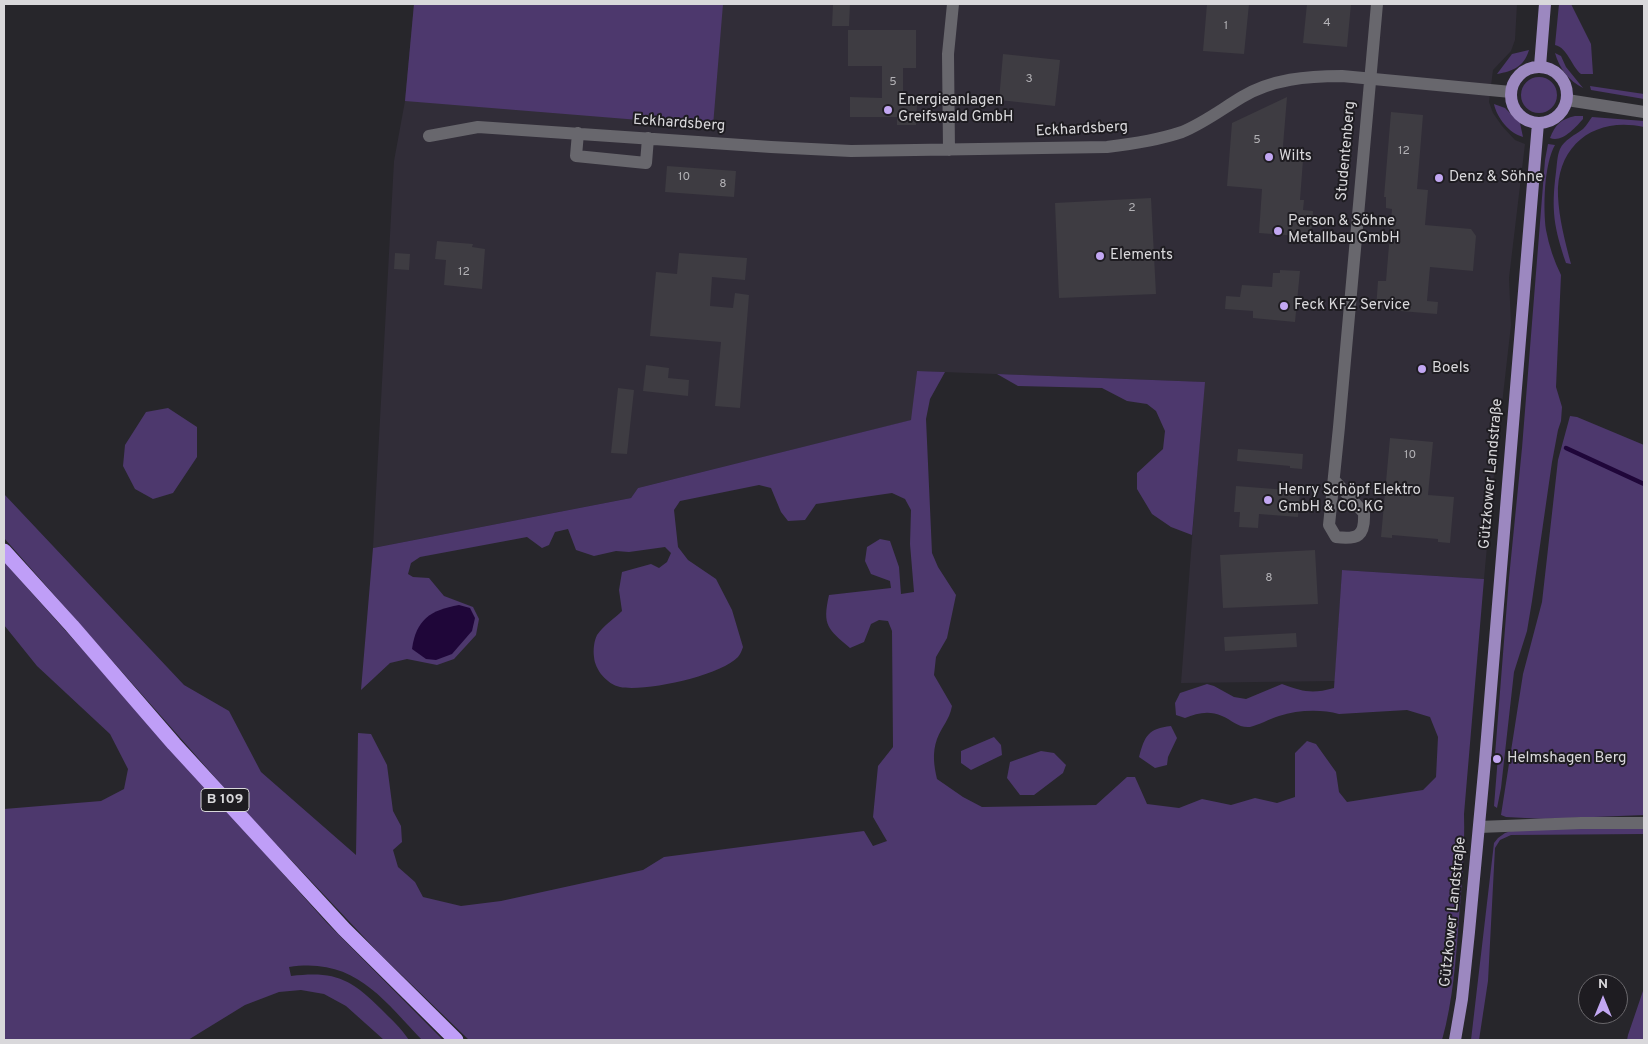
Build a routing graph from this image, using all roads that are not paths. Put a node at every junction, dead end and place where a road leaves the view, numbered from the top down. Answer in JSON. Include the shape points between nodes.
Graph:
{"nodes":[{"id":1,"x":953,"y":4,"type":"edge"},
{"id":2,"x":1377,"y":4,"type":"edge"},
{"id":3,"x":1545,"y":4,"type":"edge"},
{"id":4,"x":1540,"y":66,"type":"junction"},
{"id":5,"x":1370,"y":79,"type":"junction"},
{"id":6,"x":1511,"y":92,"type":"junction"},
{"id":7,"x":1567,"y":100,"type":"junction"},
{"id":8,"x":1644,"y":112,"type":"edge"},
{"id":9,"x":1538,"y":123,"type":"junction"},
{"id":10,"x":578,"y":133,"type":"junction"},
{"id":11,"x":430,"y":136,"type":"dead end"},
{"id":12,"x":648,"y":138,"type":"junction"},
{"id":13,"x":949,"y":150,"type":"junction"},
{"id":14,"x":1334,"y":480,"type":"dead end"},
{"id":15,"x":4,"y":551,"type":"edge"},
{"id":16,"x":1644,"y":823,"type":"edge"},
{"id":17,"x":1479,"y":827,"type":"junction"},
{"id":18,"x":456,"y":1040,"type":"edge"},
{"id":19,"x":1455,"y":1040,"type":"edge"}],
"edges":[{"from":1,"to":13,"type":"street","via":[[948,54]]},
{"from":2,"to":5,"type":"street","name":"Studentenberg"},
{"from":3,"to":4,"type":"main road"},
{"from":4,"to":6,"type":"main road","via":[[1518,76]]},
{"from":4,"to":7,"type":"main road","via":[[1561,77],[1566,84]]},
{"from":5,"to":6,"type":"street","name":"Eckhardsberg"},
{"from":5,"to":13,"type":"street","name":"Eckhardsberg","via":[[1342,76],[1290,79],[1251,92],[1183,131],[1135,144]]},
{"from":5,"to":14,"type":"street","name":"Studentenberg"},
{"from":6,"to":9,"type":"main road","via":[[1515,109],[1521,116]]},
{"from":7,"to":8,"type":"street"},
{"from":7,"to":9,"type":"main road","via":[[1560,114]]},
{"from":9,"to":17,"type":"main road","name":"Gützkower Landstraße"},
{"from":10,"to":11,"type":"street","name":"Eckhardsberg","via":[[478,127]]},
{"from":10,"to":12,"type":"street","name":"Eckhardsberg"},
{"from":10,"to":12,"type":"street","via":[[576,156],[646,163]]},
{"from":12,"to":13,"type":"street","name":"Eckhardsberg","via":[[851,151]]},
{"from":15,"to":18,"type":"highway","number":"B 109","via":[[174,744],[344,929]]},
{"from":16,"to":17,"type":"street","name":"Gützkower Landstraße"},
{"from":17,"to":19,"type":"main road","name":"Gützkower Landstraße"}]}
